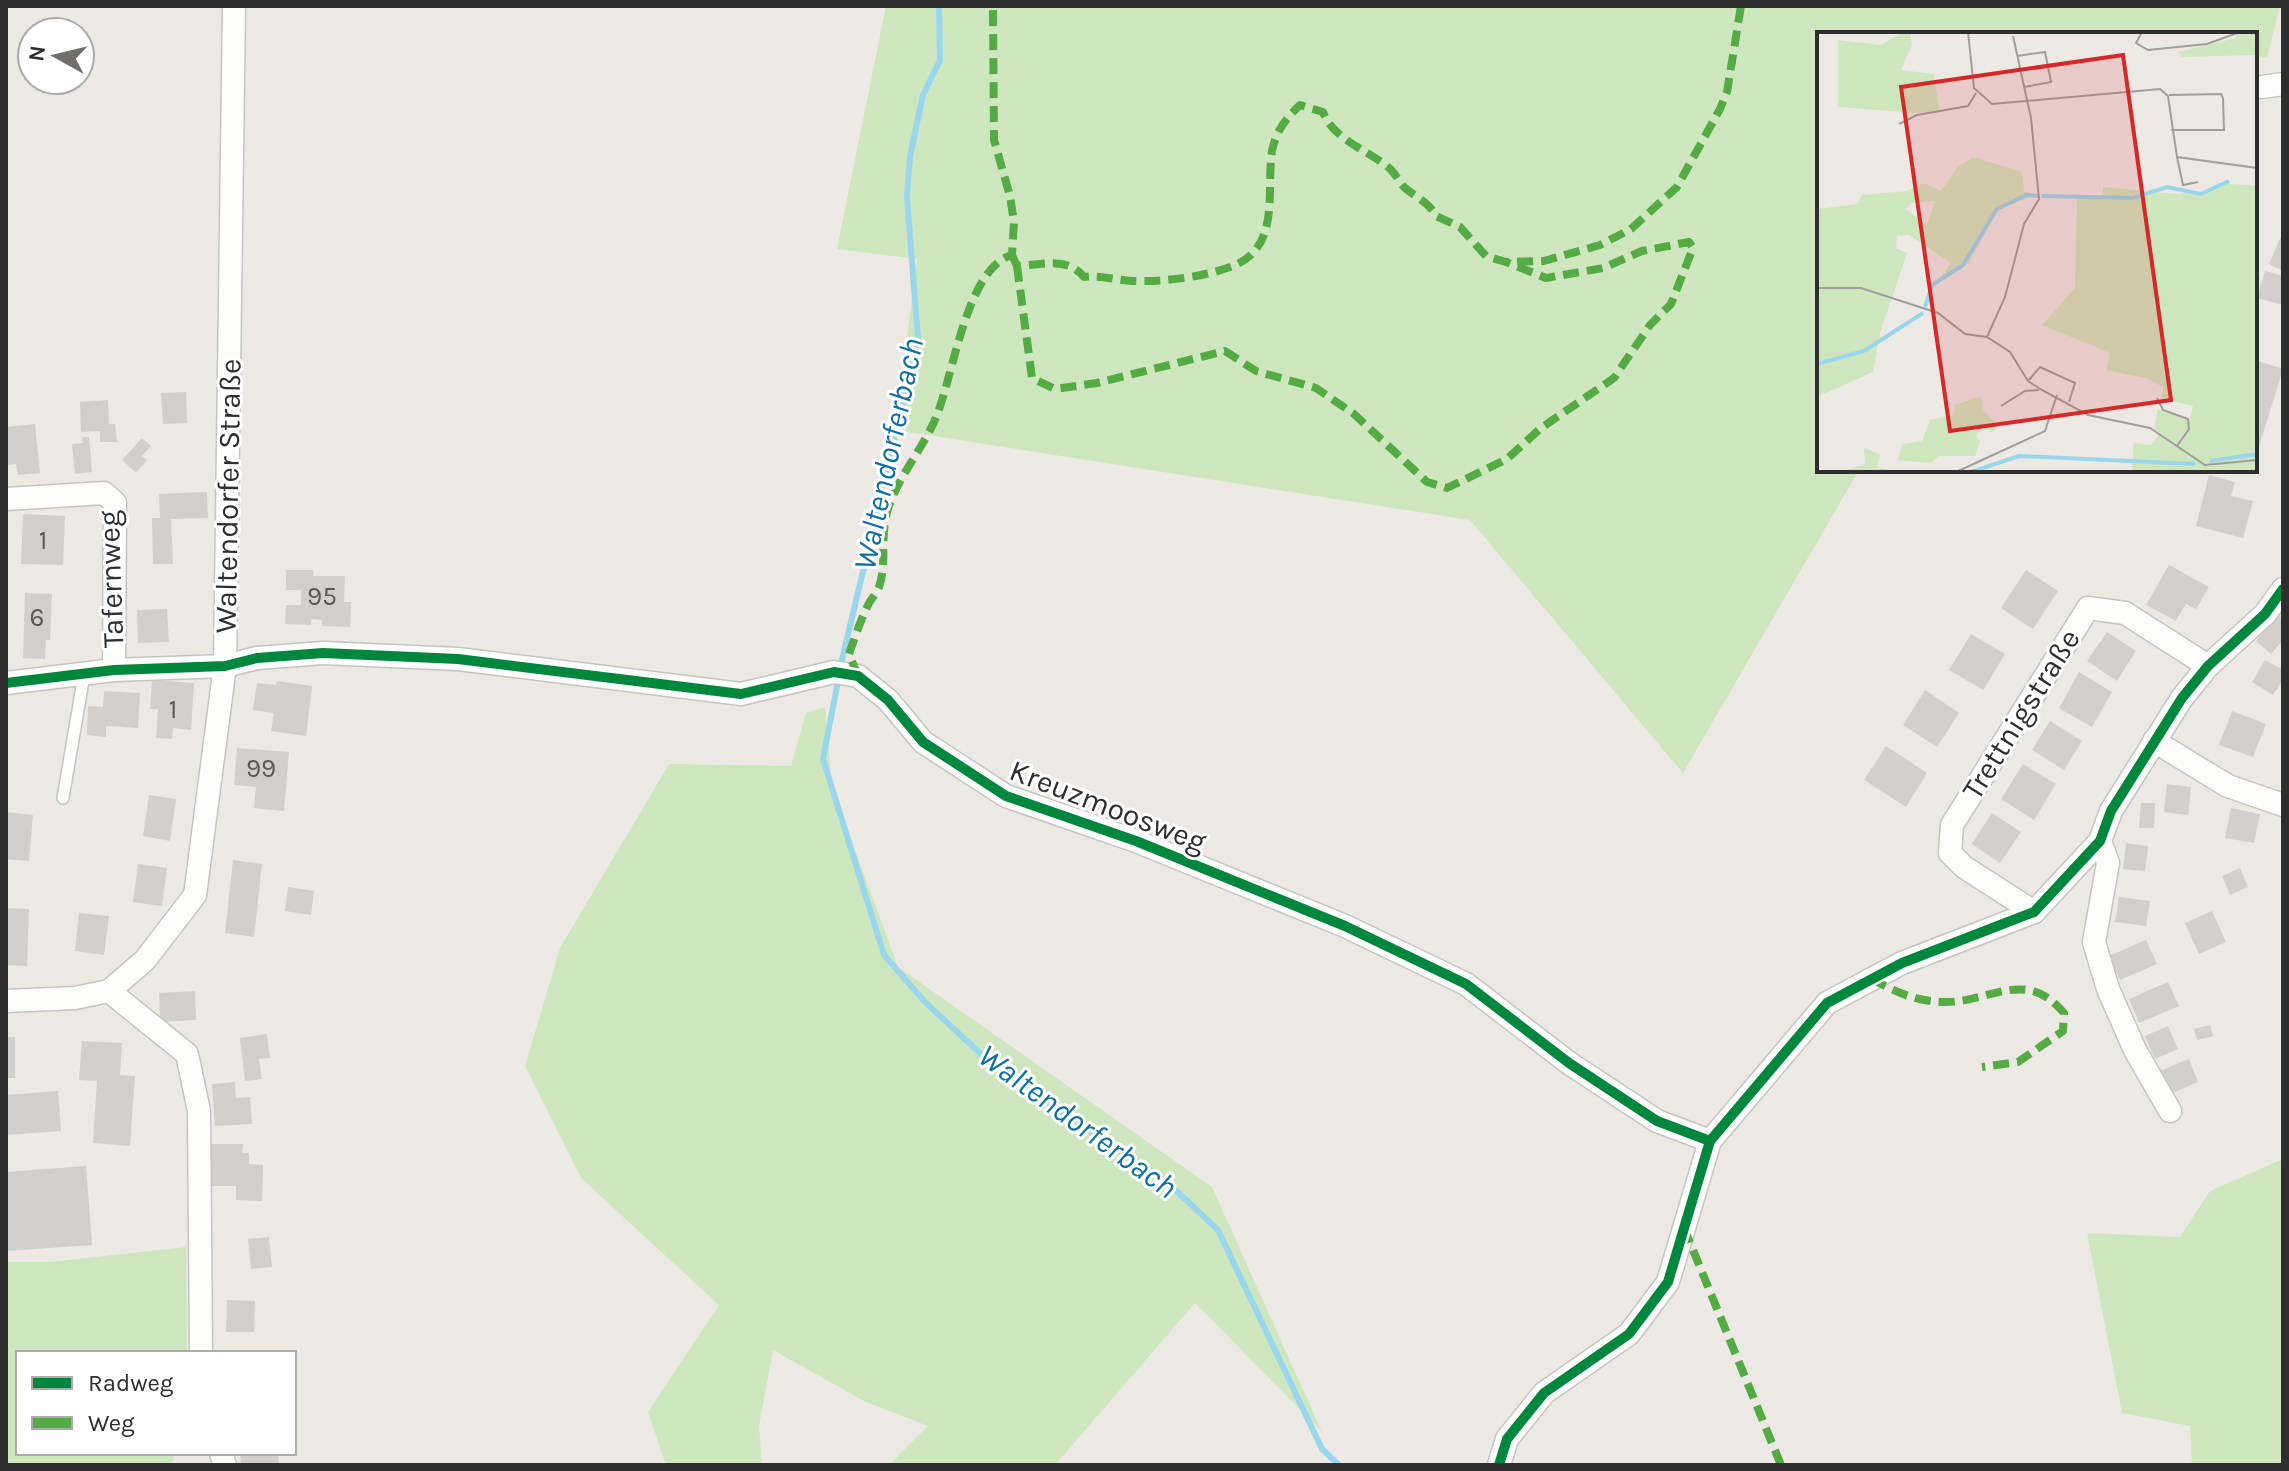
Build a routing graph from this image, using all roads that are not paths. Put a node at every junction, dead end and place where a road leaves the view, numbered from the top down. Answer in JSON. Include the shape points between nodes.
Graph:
{"nodes":[{"id":1,"x":234,"y":6,"type":"edge"},
{"id":2,"x":6,"y":499,"type":"edge"},
{"id":3,"x":2283,"y":589,"type":"edge"},
{"id":4,"x":225,"y":666,"type":"junction"},
{"id":5,"x":2208,"y":666,"type":"junction"},
{"id":6,"x":114,"y":670,"type":"junction"},
{"id":7,"x":84,"y":675,"type":"junction"},
{"id":8,"x":6,"y":683,"type":"edge"},
{"id":9,"x":2154,"y":741,"type":"junction"},
{"id":10,"x":63,"y":798,"type":"dead end"},
{"id":11,"x":2283,"y":805,"type":"edge"},
{"id":12,"x":2100,"y":841,"type":"junction"},
{"id":13,"x":2034,"y":912,"type":"junction"},
{"id":14,"x":109,"y":991,"type":"junction"},
{"id":15,"x":6,"y":1001,"type":"edge"},
{"id":16,"x":2170,"y":1111,"type":"dead end"},
{"id":17,"x":1710,"y":1141,"type":"junction"},
{"id":18,"x":201,"y":1351,"type":"edge"},
{"id":19,"x":1499,"y":1465,"type":"edge"}],
"edges":[{"from":1,"to":4,"type":"street","name":"Waltendorfer Straße"},
{"from":2,"to":6,"type":"street","name":"Tafernweg","via":[[104,493],[115,503]]},
{"from":3,"to":5,"type":"street","via":[[2265,614]]},
{"from":4,"to":6,"type":"street","name":"Kreuzmoosweg"},
{"from":4,"to":14,"type":"street","name":"Waltendorfer Straße","via":[[195,895],[145,960]]},
{"from":4,"to":17,"type":"street","name":"Kreuzmoosweg","via":[[323,653],[458,659],[741,694],[834,672],[858,676],[888,700],[923,742],[1006,796],[1136,841],[1345,926],[1466,984],[1569,1063],[1657,1121]]},
{"from":5,"to":9,"type":"street"},
{"from":5,"to":13,"type":"street","name":"Trettnigstraße","via":[[2125,613],[2088,608],[1952,825],[1950,853]]},
{"from":6,"to":7,"type":"street","name":"Kreuzmoosweg"},
{"from":7,"to":8,"type":"street","name":"Kreuzmoosweg"},
{"from":7,"to":10,"type":"lane"},
{"from":9,"to":11,"type":"street","via":[[2228,786]]},
{"from":9,"to":12,"type":"street","via":[[2111,811]]},
{"from":12,"to":13,"type":"street"},
{"from":12,"to":16,"type":"street","via":[[2108,863],[2094,942],[2135,1050]]},
{"from":13,"to":17,"type":"street","via":[[1902,963],[1827,1003]]},
{"from":14,"to":15,"type":"street"},
{"from":14,"to":18,"type":"street","via":[[187,1054],[199,1111]]},
{"from":17,"to":19,"type":"street","via":[[1668,1282],[1629,1334],[1544,1393],[1507,1439]]}]}
